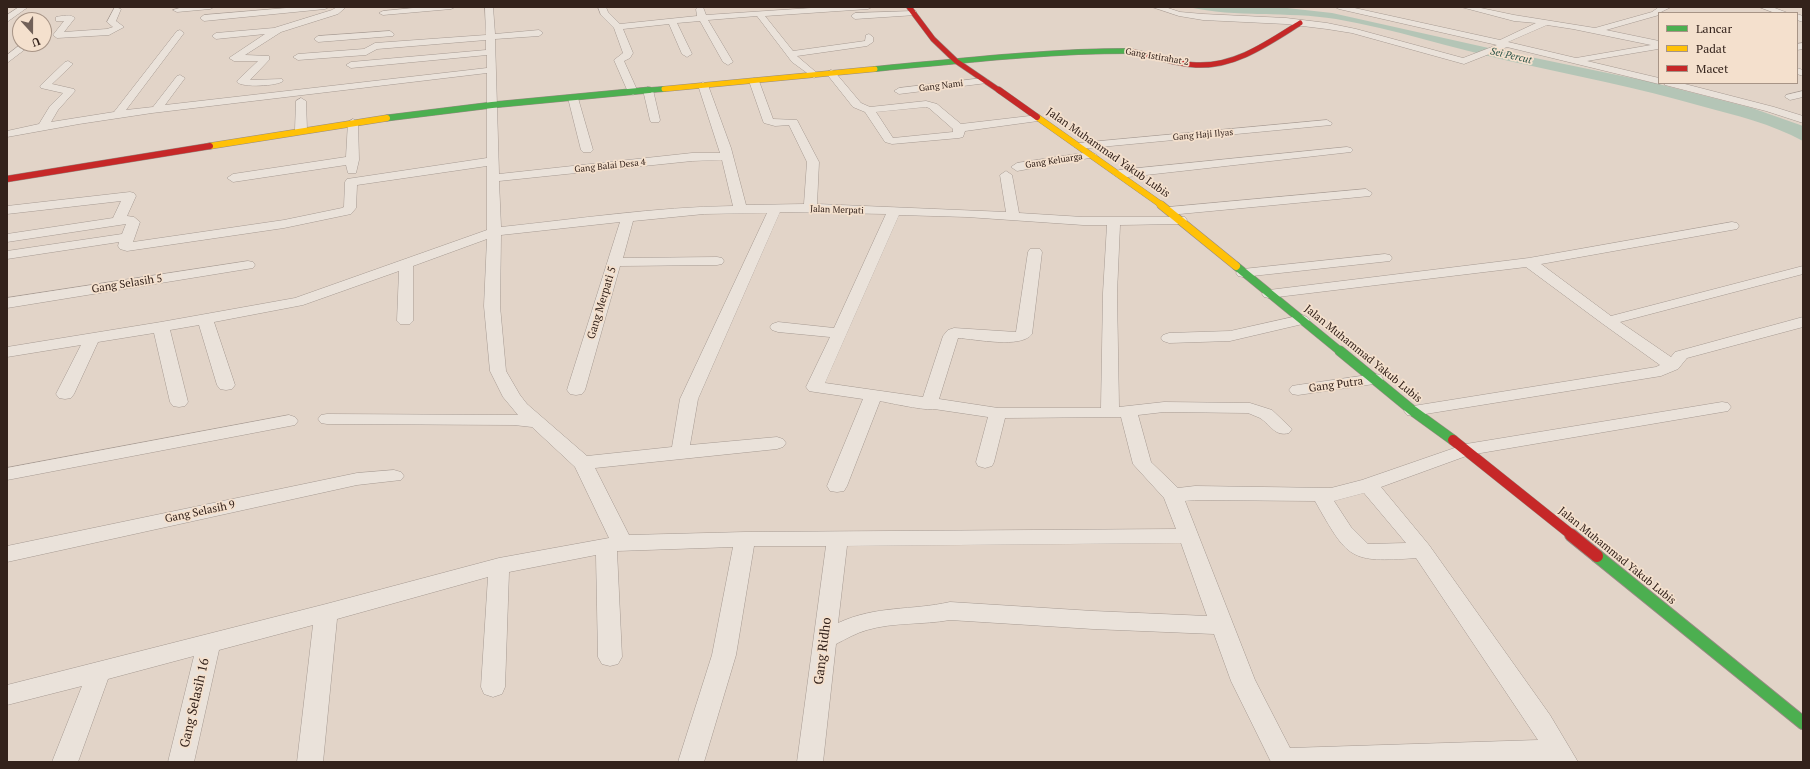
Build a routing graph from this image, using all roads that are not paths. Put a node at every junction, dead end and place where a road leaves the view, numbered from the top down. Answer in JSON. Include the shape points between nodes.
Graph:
{"nodes":[{"id":1,"x":24,"y":7,"type":"edge"},
{"id":2,"x":73,"y":7,"type":"edge"},
{"id":3,"x":210,"y":7,"type":"edge"},
{"id":4,"x":327,"y":7,"type":"edge"},
{"id":5,"x":342,"y":7,"type":"edge"},
{"id":6,"x":451,"y":7,"type":"edge"},
{"id":7,"x":489,"y":7,"type":"edge"},
{"id":8,"x":602,"y":7,"type":"edge"},
{"id":9,"x":700,"y":7,"type":"edge"},
{"id":10,"x":868,"y":7,"type":"edge"},
{"id":11,"x":1156,"y":7,"type":"edge"},
{"id":12,"x":1339,"y":7,"type":"edge"},
{"id":13,"x":1471,"y":7,"type":"edge"},
{"id":14,"x":1667,"y":7,"type":"edge"},
{"id":15,"x":1763,"y":7,"type":"edge"},
{"id":16,"x":117,"y":9,"type":"dead end"},
{"id":17,"x":178,"y":10,"type":"dead end"},
{"id":18,"x":911,"y":10,"type":"edge"},
{"id":19,"x":1780,"y":12,"type":"edge"},
{"id":20,"x":383,"y":13,"type":"dead end"},
{"id":21,"x":759,"y":13,"type":"junction"},
{"id":22,"x":204,"y":18,"type":"dead end"},
{"id":23,"x":702,"y":18,"type":"junction"},
{"id":24,"x":7,"y":19,"type":"edge"},
{"id":25,"x":798,"y":20,"type":"dead end"},
{"id":26,"x":672,"y":21,"type":"junction"},
{"id":27,"x":1546,"y":22,"type":"junction"},
{"id":28,"x":1300,"y":23,"type":"junction"},
{"id":29,"x":618,"y":27,"type":"junction"},
{"id":30,"x":276,"y":31,"type":"junction"},
{"id":31,"x":1596,"y":31,"type":"junction"},
{"id":32,"x":539,"y":33,"type":"dead end"},
{"id":33,"x":180,"y":34,"type":"dead end"},
{"id":34,"x":397,"y":34,"type":"dead end"},
{"id":35,"x":216,"y":36,"type":"dead end"},
{"id":36,"x":869,"y":37,"type":"dead end"},
{"id":37,"x":318,"y":40,"type":"dead end"},
{"id":38,"x":1505,"y":42,"type":"junction"},
{"id":39,"x":489,"y":43,"type":"junction"},
{"id":40,"x":1658,"y":46,"type":"edge"},
{"id":41,"x":1658,"y":46,"type":"edge"},
{"id":42,"x":17,"y":52,"type":"edge"},
{"id":43,"x":687,"y":54,"type":"dead end"},
{"id":44,"x":790,"y":54,"type":"junction"},
{"id":45,"x":298,"y":57,"type":"dead end"},
{"id":46,"x":7,"y":60,"type":"edge"},
{"id":47,"x":1571,"y":60,"type":"junction"},
{"id":48,"x":956,"y":61,"type":"junction"},
{"id":49,"x":728,"y":62,"type":"dead end"},
{"id":50,"x":68,"y":64,"type":"dead end"},
{"id":51,"x":351,"y":65,"type":"dead end"},
{"id":52,"x":831,"y":73,"type":"junction"},
{"id":53,"x":814,"y":75,"type":"junction"},
{"id":54,"x":180,"y":78,"type":"dead end"},
{"id":55,"x":278,"y":81,"type":"dead end"},
{"id":56,"x":754,"y":81,"type":"junction"},
{"id":57,"x":983,"y":81,"type":"junction"},
{"id":58,"x":1658,"y":81,"type":"edge"},
{"id":59,"x":1672,"y":84,"type":"edge"},
{"id":60,"x":703,"y":85,"type":"junction"},
{"id":61,"x":648,"y":90,"type":"junction"},
{"id":62,"x":899,"y":91,"type":"dead end"},
{"id":63,"x":633,"y":92,"type":"junction"},
{"id":64,"x":1803,"y":94,"type":"edge"},
{"id":65,"x":1790,"y":97,"type":"dead end"},
{"id":66,"x":573,"y":98,"type":"junction"},
{"id":67,"x":301,"y":101,"type":"dead end"},
{"id":68,"x":492,"y":105,"type":"junction"},
{"id":69,"x":157,"y":109,"type":"junction"},
{"id":70,"x":869,"y":110,"type":"junction"},
{"id":71,"x":118,"y":114,"type":"junction"},
{"id":72,"x":1038,"y":118,"type":"junction"},
{"id":73,"x":655,"y":120,"type":"dead end"},
{"id":74,"x":1803,"y":120,"type":"edge"},
{"id":75,"x":353,"y":122,"type":"junction"},
{"id":76,"x":1327,"y":123,"type":"dead end"},
{"id":77,"x":43,"y":126,"type":"junction"},
{"id":78,"x":959,"y":128,"type":"junction"},
{"id":79,"x":301,"y":130,"type":"junction"},
{"id":80,"x":7,"y":134,"type":"edge"},
{"id":81,"x":1079,"y":146,"type":"junction"},
{"id":82,"x":587,"y":150,"type":"dead end"},
{"id":83,"x":1347,"y":150,"type":"dead end"},
{"id":84,"x":1091,"y":155,"type":"junction"},
{"id":85,"x":726,"y":156,"type":"junction"},
{"id":86,"x":353,"y":160,"type":"junction"},
{"id":87,"x":1017,"y":167,"type":"dead end"},
{"id":88,"x":494,"y":170,"type":"junction"},
{"id":89,"x":1119,"y":174,"type":"junction"},
{"id":90,"x":1006,"y":175,"type":"dead end"},
{"id":91,"x":233,"y":178,"type":"dead end"},
{"id":92,"x":7,"y":179,"type":"edge"},
{"id":93,"x":351,"y":182,"type":"junction"},
{"id":94,"x":1366,"y":192,"type":"dead end"},
{"id":95,"x":810,"y":208,"type":"junction"},
{"id":96,"x":740,"y":209,"type":"junction"},
{"id":97,"x":775,"y":209,"type":"junction"},
{"id":98,"x":7,"y":210,"type":"edge"},
{"id":99,"x":894,"y":211,"type":"junction"},
{"id":100,"x":1169,"y":211,"type":"junction"},
{"id":101,"x":1013,"y":216,"type":"junction"},
{"id":102,"x":628,"y":217,"type":"junction"},
{"id":103,"x":1180,"y":220,"type":"junction"},
{"id":104,"x":118,"y":221,"type":"junction"},
{"id":105,"x":1114,"y":221,"type":"junction"},
{"id":106,"x":1732,"y":226,"type":"dead end"},
{"id":107,"x":494,"y":232,"type":"junction"},
{"id":108,"x":128,"y":237,"type":"junction"},
{"id":109,"x":7,"y":238,"type":"edge"},
{"id":110,"x":1035,"y":252,"type":"dead end"},
{"id":111,"x":7,"y":255,"type":"edge"},
{"id":112,"x":1385,"y":258,"type":"dead end"},
{"id":113,"x":717,"y":261,"type":"dead end"},
{"id":114,"x":614,"y":262,"type":"junction"},
{"id":115,"x":1529,"y":262,"type":"junction"},
{"id":116,"x":406,"y":264,"type":"junction"},
{"id":117,"x":248,"y":265,"type":"dead end"},
{"id":118,"x":1803,"y":270,"type":"edge"},
{"id":119,"x":1243,"y":273,"type":"junction"},
{"id":120,"x":1269,"y":294,"type":"junction"},
{"id":121,"x":7,"y":303,"type":"edge"},
{"id":122,"x":205,"y":319,"type":"junction"},
{"id":123,"x":1302,"y":320,"type":"junction"},
{"id":124,"x":1608,"y":321,"type":"junction"},
{"id":125,"x":405,"y":322,"type":"dead end"},
{"id":126,"x":1803,"y":322,"type":"edge"},
{"id":127,"x":161,"y":327,"type":"junction"},
{"id":128,"x":778,"y":327,"type":"dead end"},
{"id":129,"x":839,"y":333,"type":"junction"},
{"id":130,"x":92,"y":338,"type":"junction"},
{"id":131,"x":1169,"y":338,"type":"dead end"},
{"id":132,"x":7,"y":352,"type":"edge"},
{"id":133,"x":1672,"y":364,"type":"junction"},
{"id":134,"x":1375,"y":379,"type":"junction"},
{"id":135,"x":226,"y":385,"type":"dead end"},
{"id":136,"x":576,"y":390,"type":"dead end"},
{"id":137,"x":1298,"y":390,"type":"dead end"},
{"id":138,"x":65,"y":394,"type":"dead end"},
{"id":139,"x":873,"y":396,"type":"junction"},
{"id":140,"x":179,"y":402,"type":"dead end"},
{"id":141,"x":930,"y":405,"type":"junction"},
{"id":142,"x":1722,"y":407,"type":"dead end"},
{"id":143,"x":1413,"y":410,"type":"junction"},
{"id":144,"x":1119,"y":412,"type":"junction"},
{"id":145,"x":998,"y":414,"type":"junction"},
{"id":146,"x":327,"y":419,"type":"dead end"},
{"id":147,"x":289,"y":422,"type":"dead end"},
{"id":148,"x":536,"y":422,"type":"junction"},
{"id":149,"x":1283,"y":429,"type":"dead end"},
{"id":150,"x":776,"y":443,"type":"dead end"},
{"id":151,"x":1466,"y":450,"type":"junction"},
{"id":152,"x":680,"y":452,"type":"junction"},
{"id":153,"x":985,"y":462,"type":"dead end"},
{"id":154,"x":583,"y":463,"type":"junction"},
{"id":155,"x":7,"y":474,"type":"edge"},
{"id":156,"x":394,"y":476,"type":"dead end"},
{"id":157,"x":1368,"y":485,"type":"junction"},
{"id":158,"x":837,"y":486,"type":"dead end"},
{"id":159,"x":1320,"y":494,"type":"junction"},
{"id":160,"x":1173,"y":495,"type":"junction"},
{"id":161,"x":1189,"y":536,"type":"junction"},
{"id":162,"x":745,"y":539,"type":"junction"},
{"id":163,"x":837,"y":540,"type":"junction"},
{"id":164,"x":613,"y":545,"type":"junction"},
{"id":165,"x":1422,"y":550,"type":"junction"},
{"id":166,"x":7,"y":554,"type":"edge"},
{"id":167,"x":499,"y":566,"type":"junction"},
{"id":168,"x":326,"y":613,"type":"junction"},
{"id":169,"x":1222,"y":625,"type":"junction"},
{"id":170,"x":825,"y":639,"type":"junction"},
{"id":171,"x":209,"y":643,"type":"junction"},
{"id":172,"x":610,"y":657,"type":"dead end"},
{"id":173,"x":99,"y":672,"type":"junction"},
{"id":174,"x":493,"y":687,"type":"dead end"},
{"id":175,"x":7,"y":695,"type":"edge"},
{"id":176,"x":1803,"y":723,"type":"edge"},
{"id":177,"x":1561,"y":756,"type":"edge"},
{"id":178,"x":1283,"y":761,"type":"edge"},
{"id":179,"x":65,"y":762,"type":"edge"},
{"id":180,"x":181,"y":762,"type":"edge"},
{"id":181,"x":310,"y":762,"type":"edge"},
{"id":182,"x":691,"y":762,"type":"edge"},
{"id":183,"x":810,"y":762,"type":"edge"}],
"edges":[{"from":1,"to":24,"type":"street"},
{"from":2,"to":16,"type":"street","via":[[56,21],[71,18],[57,35],[109,32],[120,26],[111,22]]},
{"from":3,"to":17,"type":"street"},
{"from":4,"to":22,"type":"street"},
{"from":5,"to":30,"type":"street","via":[[335,12]]},
{"from":6,"to":20,"type":"street"},
{"from":7,"to":39,"type":"street"},
{"from":8,"to":29,"type":"street","via":[[604,13]]},
{"from":9,"to":23,"type":"street"},
{"from":10,"to":21,"type":"street"},
{"from":11,"to":28,"type":"street","via":[[1179,14],[1203,17]]},
{"from":12,"to":38,"type":"street","via":[[1452,33]]},
{"from":13,"to":27,"type":"street","via":[[1514,18]]},
{"from":14,"to":31,"type":"street","via":[[1656,13]]},
{"from":15,"to":19,"type":"street"},
{"from":18,"to":25,"type":"street"},
{"from":18,"to":48,"type":"street","name":"Jalan Muhammad Yakub Lubis","via":[[933,39]]},
{"from":21,"to":23,"type":"street"},
{"from":21,"to":44,"type":"street"},
{"from":23,"to":26,"type":"street"},
{"from":23,"to":49,"type":"street"},
{"from":26,"to":29,"type":"street"},
{"from":26,"to":43,"type":"street"},
{"from":27,"to":31,"type":"street"},
{"from":27,"to":38,"type":"street"},
{"from":28,"to":38,"type":"street","via":[[1353,31],[1467,61],[1496,49]]},
{"from":28,"to":48,"type":"street","name":"Gang Istirahat 2","via":[[1231,61],[1217,64],[1176,62],[1116,51]]},
{"from":29,"to":63,"type":"street","via":[[628,55],[619,60]]},
{"from":30,"to":35,"type":"street"},
{"from":30,"to":55,"type":"street","via":[[234,58],[266,58],[242,82],[244,84]]},
{"from":31,"to":40,"type":"street"},
{"from":32,"to":39,"type":"street"},
{"from":33,"to":71,"type":"street"},
{"from":34,"to":37,"type":"street"},
{"from":36,"to":44,"type":"street","via":[[867,43]]},
{"from":38,"to":47,"type":"street","via":[[1553,52],[1559,57]]},
{"from":39,"to":45,"type":"street","via":[[375,46],[366,52]]},
{"from":39,"to":51,"type":"street"},
{"from":39,"to":68,"type":"street"},
{"from":39,"to":69,"type":"street"},
{"from":41,"to":47,"type":"street"},
{"from":42,"to":46,"type":"street"},
{"from":44,"to":53,"type":"street"},
{"from":47,"to":58,"type":"street"},
{"from":48,"to":52,"type":"street","name":"Gang Istirahat 2"},
{"from":48,"to":57,"type":"street","name":"Jalan Muhammad Yakub Lubis"},
{"from":50,"to":77,"type":"street","via":[[45,86],[70,91],[54,108]]},
{"from":52,"to":53,"type":"street","name":"Gang Istirahat 2"},
{"from":52,"to":70,"type":"street","via":[[857,105]]},
{"from":53,"to":56,"type":"street","name":"Gang Istirahat 2"},
{"from":54,"to":69,"type":"street"},
{"from":56,"to":60,"type":"street","name":"Gang Istirahat 2"},
{"from":56,"to":95,"type":"street","via":[[768,121],[794,123],[812,162]]},
{"from":57,"to":62,"type":"street","name":"Gang Nami"},
{"from":57,"to":72,"type":"street","name":"Jalan Muhammad Yakub Lubis"},
{"from":59,"to":74,"type":"street"},
{"from":60,"to":61,"type":"street","name":"Gang Istirahat 2"},
{"from":60,"to":85,"type":"street"},
{"from":61,"to":63,"type":"street","name":"Gang Istirahat 2"},
{"from":61,"to":73,"type":"street"},
{"from":63,"to":66,"type":"street","name":"Gang Istirahat 2"},
{"from":64,"to":65,"type":"street"},
{"from":66,"to":68,"type":"street","name":"Gang Istirahat 2"},
{"from":66,"to":82,"type":"street"},
{"from":67,"to":79,"type":"street"},
{"from":68,"to":75,"type":"street","name":"Gang Istirahat 2"},
{"from":68,"to":88,"type":"street"},
{"from":69,"to":71,"type":"street"},
{"from":70,"to":78,"type":"street","via":[[926,104],[933,106]]},
{"from":70,"to":78,"type":"street","via":[[892,141],[959,135]]},
{"from":71,"to":77,"type":"street"},
{"from":72,"to":78,"type":"street"},
{"from":72,"to":81,"type":"street","name":"Jalan Muhammad Yakub Lubis"},
{"from":75,"to":79,"type":"street","name":"Gang Istirahat 2"},
{"from":75,"to":86,"type":"street"},
{"from":76,"to":81,"type":"street","name":"Gang Haji Ilyas"},
{"from":77,"to":80,"type":"street"},
{"from":79,"to":92,"type":"street","name":"Gang Istirahat 2"},
{"from":81,"to":84,"type":"street","name":"Jalan Muhammad Yakub Lubis"},
{"from":83,"to":89,"type":"street"},
{"from":84,"to":87,"type":"street","name":"Gang Keluarga"},
{"from":84,"to":89,"type":"street","name":"Jalan Muhammad Yakub Lubis"},
{"from":85,"to":88,"type":"street","name":"Gang Balai Desa 4"},
{"from":85,"to":96,"type":"street"},
{"from":86,"to":91,"type":"street"},
{"from":86,"to":93,"type":"street"},
{"from":88,"to":93,"type":"street","name":"Gang Balai Desa 4"},
{"from":88,"to":107,"type":"street"},
{"from":89,"to":100,"type":"street","name":"Jalan Muhammad Yakub Lubis"},
{"from":90,"to":101,"type":"street"},
{"from":93,"to":108,"type":"street","via":[[350,208],[346,211],[284,224],[134,247],[125,246]]},
{"from":94,"to":100,"type":"street"},
{"from":95,"to":97,"type":"street","name":"Jalan Merpati"},
{"from":95,"to":99,"type":"street","name":"Jalan Merpati"},
{"from":96,"to":97,"type":"street","name":"Jalan Merpati"},
{"from":96,"to":102,"type":"street","name":"Jalan Merpati"},
{"from":97,"to":152,"type":"street","via":[[688,399]]},
{"from":98,"to":104,"type":"street","via":[[130,196]]},
{"from":99,"to":101,"type":"street","name":"Jalan Merpati"},
{"from":99,"to":129,"type":"street"},
{"from":100,"to":103,"type":"street","name":"Jalan Muhammad Yakub Lubis"},
{"from":101,"to":105,"type":"street","name":"Jalan Merpati"},
{"from":102,"to":107,"type":"street","name":"Jalan Merpati"},
{"from":102,"to":114,"type":"street","name":"Gang Merpati 5"},
{"from":103,"to":105,"type":"street","name":"Jalan Merpati"},
{"from":103,"to":119,"type":"street","name":"Jalan Muhammad Yakub Lubis"},
{"from":104,"to":108,"type":"street","via":[[133,222]]},
{"from":104,"to":109,"type":"street"},
{"from":105,"to":144,"type":"street","via":[[1110,293]]},
{"from":106,"to":115,"type":"street"},
{"from":107,"to":116,"type":"street","name":"Jalan Merpati"},
{"from":107,"to":148,"type":"street","via":[[492,306],[498,371],[512,397]]},
{"from":108,"to":111,"type":"street"},
{"from":110,"to":141,"type":"street","via":[[1024,334],[1017,338],[954,333]]},
{"from":112,"to":119,"type":"street"},
{"from":113,"to":114,"type":"street"},
{"from":114,"to":136,"type":"street","name":"Gang Merpati 5"},
{"from":115,"to":120,"type":"street"},
{"from":115,"to":124,"type":"street"},
{"from":116,"to":122,"type":"street","name":"Jalan Merpati","via":[[298,302]]},
{"from":116,"to":125,"type":"street"},
{"from":117,"to":121,"type":"street","name":"Gang Selasih 5"},
{"from":118,"to":124,"type":"street"},
{"from":119,"to":120,"type":"street","name":"Jalan Muhammad Yakub Lubis"},
{"from":120,"to":123,"type":"street","name":"Jalan Muhammad Yakub Lubis"},
{"from":122,"to":127,"type":"street","name":"Jalan Merpati"},
{"from":122,"to":135,"type":"street"},
{"from":123,"to":131,"type":"street","via":[[1230,336]]},
{"from":123,"to":134,"type":"street","name":"Jalan Muhammad Yakub Lubis"},
{"from":124,"to":133,"type":"street"},
{"from":126,"to":133,"type":"street","via":[[1681,354]]},
{"from":127,"to":130,"type":"street","name":"Jalan Merpati"},
{"from":127,"to":140,"type":"street"},
{"from":128,"to":129,"type":"street"},
{"from":129,"to":139,"type":"street","via":[[815,387]]},
{"from":130,"to":132,"type":"street","name":"Jalan Merpati"},
{"from":130,"to":138,"type":"street"},
{"from":133,"to":143,"type":"street","via":[[1661,371]]},
{"from":134,"to":137,"type":"street","name":"Gang Putra"},
{"from":134,"to":143,"type":"street","name":"Jalan Muhammad Yakub Lubis"},
{"from":139,"to":141,"type":"street"},
{"from":139,"to":158,"type":"street"},
{"from":141,"to":145,"type":"street"},
{"from":142,"to":151,"type":"street"},
{"from":143,"to":151,"type":"street","name":"Jalan Muhammad Yakub Lubis"},
{"from":144,"to":145,"type":"street"},
{"from":144,"to":149,"type":"street","via":[[1164,407],[1250,408],[1266,414]]},
{"from":144,"to":160,"type":"street","via":[[1142,464]]},
{"from":145,"to":153,"type":"street"},
{"from":146,"to":148,"type":"street"},
{"from":147,"to":155,"type":"street"},
{"from":148,"to":154,"type":"street"},
{"from":150,"to":152,"type":"street"},
{"from":151,"to":157,"type":"street"},
{"from":151,"to":176,"type":"street","name":"Jalan Muhammad Yakub Lubis"},
{"from":152,"to":154,"type":"street"},
{"from":154,"to":164,"type":"street","via":[[611,517]]},
{"from":156,"to":166,"type":"street","name":"Gang Selasih 9","via":[[357,479]]},
{"from":157,"to":159,"type":"street","via":[[1331,495]]},
{"from":157,"to":165,"type":"street"},
{"from":159,"to":160,"type":"street"},
{"from":159,"to":165,"type":"street","via":[[1352,544],[1361,550]]},
{"from":160,"to":161,"type":"street"},
{"from":161,"to":163,"type":"street"},
{"from":161,"to":169,"type":"street"},
{"from":162,"to":163,"type":"street"},
{"from":162,"to":164,"type":"street"},
{"from":162,"to":182,"type":"street","via":[[724,655]]},
{"from":163,"to":170,"type":"street","name":"Gang Ridho"},
{"from":164,"to":167,"type":"street"},
{"from":164,"to":172,"type":"street"},
{"from":165,"to":177,"type":"street"},
{"from":167,"to":168,"type":"street"},
{"from":167,"to":174,"type":"street"},
{"from":168,"to":171,"type":"street"},
{"from":168,"to":181,"type":"street"},
{"from":169,"to":170,"type":"street","via":[[950,611],[862,622]]},
{"from":169,"to":178,"type":"street","via":[[1244,681]]},
{"from":170,"to":183,"type":"street","name":"Gang Ridho"},
{"from":171,"to":173,"type":"street"},
{"from":171,"to":180,"type":"street","name":"Gang Selasih 16"},
{"from":173,"to":175,"type":"street"},
{"from":173,"to":179,"type":"street"},
{"from":177,"to":178,"type":"street"}]}
